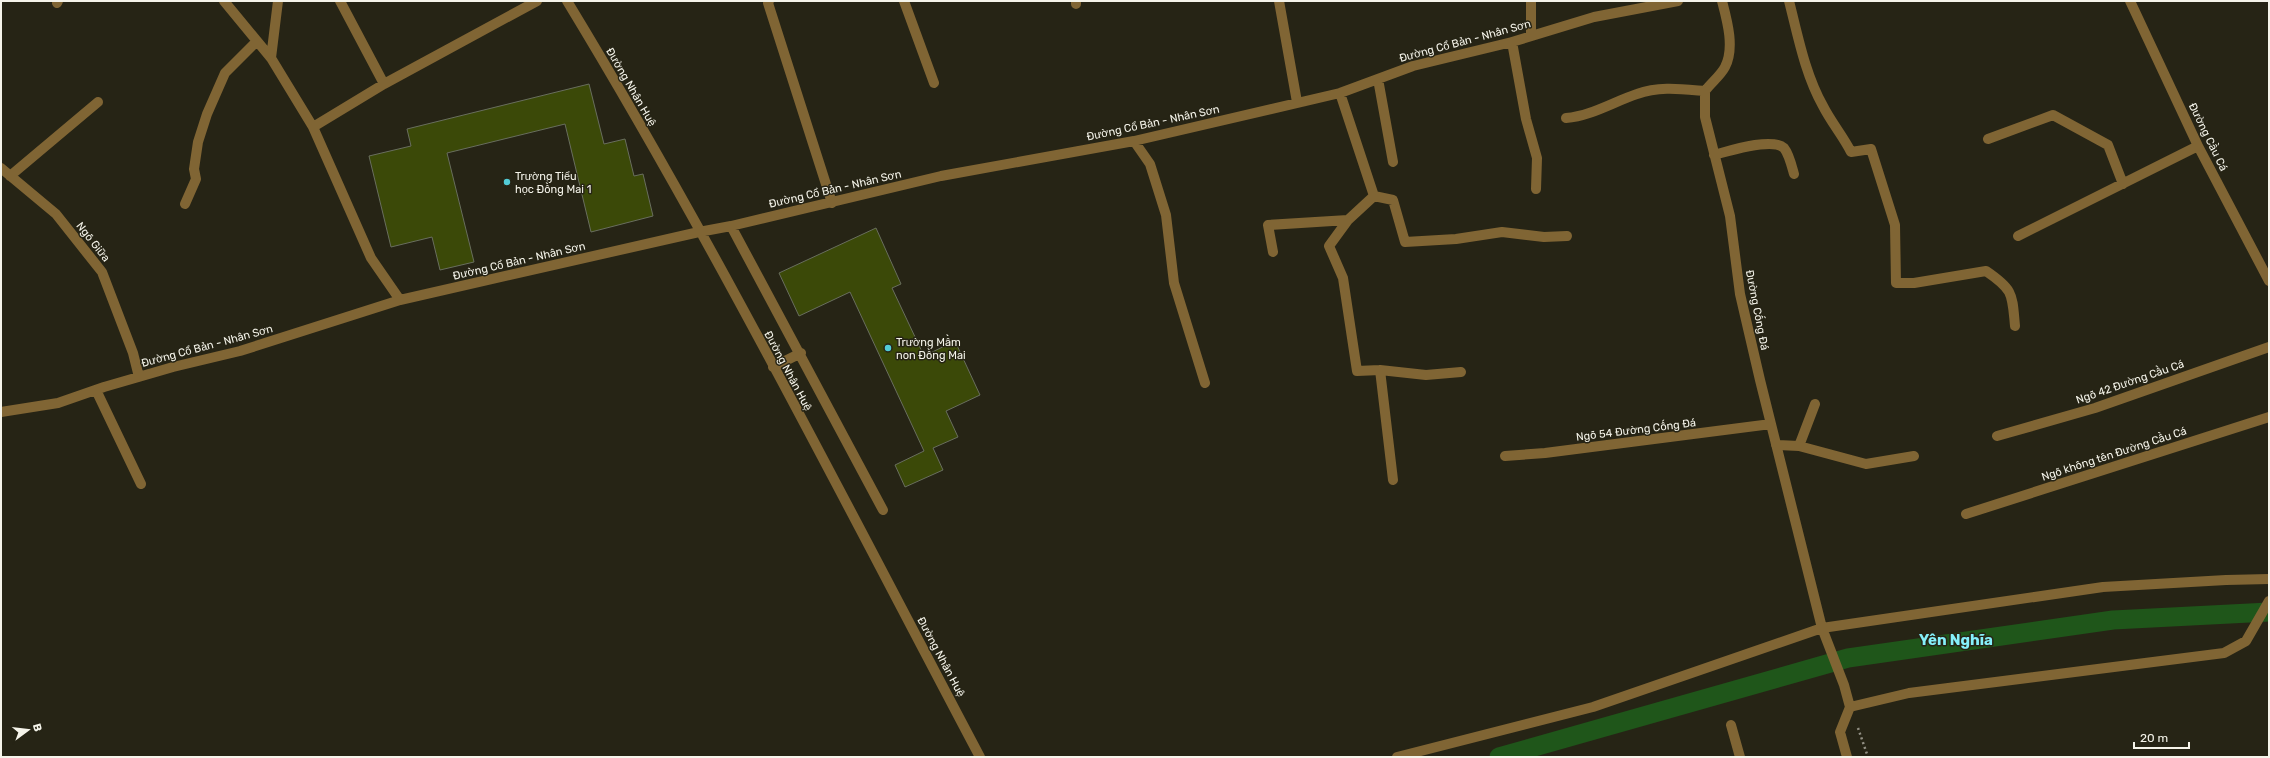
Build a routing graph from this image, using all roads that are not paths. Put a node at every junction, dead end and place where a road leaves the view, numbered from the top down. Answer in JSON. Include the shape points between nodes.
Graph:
{"nodes":[{"id":1,"x":224,"y":1,"type":"edge"},
{"id":2,"x":278,"y":1,"type":"edge"},
{"id":3,"x":340,"y":1,"type":"edge"},
{"id":4,"x":537,"y":1,"type":"edge"},
{"id":5,"x":567,"y":1,"type":"edge"},
{"id":6,"x":769,"y":1,"type":"edge"},
{"id":7,"x":904,"y":1,"type":"edge"},
{"id":8,"x":1279,"y":1,"type":"edge"},
{"id":9,"x":1531,"y":1,"type":"edge"},
{"id":10,"x":1678,"y":1,"type":"edge"},
{"id":11,"x":1722,"y":1,"type":"edge"},
{"id":12,"x":1789,"y":1,"type":"edge"},
{"id":13,"x":2130,"y":1,"type":"edge"},
{"id":14,"x":1531,"y":36,"type":"junction"},
{"id":15,"x":257,"y":41,"type":"junction"},
{"id":16,"x":1512,"y":42,"type":"junction"},
{"id":17,"x":271,"y":58,"type":"junction"},
{"id":18,"x":1378,"y":79,"type":"junction"},
{"id":19,"x":934,"y":83,"type":"dead end"},
{"id":20,"x":384,"y":84,"type":"junction"},
{"id":21,"x":1705,"y":91,"type":"junction"},
{"id":22,"x":1340,"y":93,"type":"junction"},
{"id":23,"x":98,"y":102,"type":"dead end"},
{"id":24,"x":1297,"y":102,"type":"junction"},
{"id":25,"x":1566,"y":118,"type":"dead end"},
{"id":26,"x":313,"y":127,"type":"junction"},
{"id":27,"x":1988,"y":139,"type":"dead end"},
{"id":28,"x":1134,"y":141,"type":"junction"},
{"id":29,"x":2198,"y":146,"type":"junction"},
{"id":30,"x":1714,"y":154,"type":"junction"},
{"id":31,"x":1393,"y":162,"type":"dead end"},
{"id":32,"x":1,"y":168,"type":"edge"},
{"id":33,"x":1794,"y":174,"type":"dead end"},
{"id":34,"x":10,"y":176,"type":"junction"},
{"id":35,"x":2124,"y":184,"type":"junction"},
{"id":36,"x":1536,"y":189,"type":"dead end"},
{"id":37,"x":1374,"y":196,"type":"junction"},
{"id":38,"x":832,"y":203,"type":"junction"},
{"id":39,"x":185,"y":204,"type":"dead end"},
{"id":40,"x":1348,"y":220,"type":"junction"},
{"id":41,"x":731,"y":226,"type":"junction"},
{"id":42,"x":699,"y":232,"type":"junction"},
{"id":43,"x":1567,"y":236,"type":"dead end"},
{"id":44,"x":2018,"y":236,"type":"dead end"},
{"id":45,"x":1273,"y":252,"type":"dead end"},
{"id":46,"x":2269,"y":281,"type":"edge"},
{"id":47,"x":400,"y":300,"type":"junction"},
{"id":48,"x":2015,"y":326,"type":"dead end"},
{"id":49,"x":2269,"y":347,"type":"edge"},
{"id":50,"x":801,"y":353,"type":"junction"},
{"id":51,"x":773,"y":367,"type":"junction"},
{"id":52,"x":1380,"y":370,"type":"junction"},
{"id":53,"x":1461,"y":372,"type":"dead end"},
{"id":54,"x":139,"y":377,"type":"junction"},
{"id":55,"x":1205,"y":383,"type":"dead end"},
{"id":56,"x":96,"y":390,"type":"junction"},
{"id":57,"x":1815,"y":404,"type":"dead end"},
{"id":58,"x":1,"y":412,"type":"edge"},
{"id":59,"x":2269,"y":417,"type":"edge"},
{"id":60,"x":1771,"y":424,"type":"junction"},
{"id":61,"x":1997,"y":436,"type":"dead end"},
{"id":62,"x":1776,"y":445,"type":"junction"},
{"id":63,"x":1799,"y":446,"type":"junction"},
{"id":64,"x":1505,"y":456,"type":"dead end"},
{"id":65,"x":1914,"y":456,"type":"dead end"},
{"id":66,"x":1393,"y":480,"type":"dead end"},
{"id":67,"x":141,"y":484,"type":"dead end"},
{"id":68,"x":883,"y":510,"type":"dead end"},
{"id":69,"x":1966,"y":514,"type":"dead end"},
{"id":70,"x":2269,"y":579,"type":"edge"},
{"id":71,"x":2269,"y":601,"type":"edge"},
{"id":72,"x":1822,"y":628,"type":"junction"},
{"id":73,"x":1850,"y":707,"type":"junction"},
{"id":74,"x":1731,"y":725,"type":"dead end"},
{"id":75,"x":980,"y":757,"type":"edge"},
{"id":76,"x":1397,"y":757,"type":"edge"},
{"id":77,"x":1740,"y":757,"type":"edge"},
{"id":78,"x":1847,"y":757,"type":"edge"}],
"edges":[{"from":1,"to":15,"type":"street"},
{"from":2,"to":17,"type":"street"},
{"from":3,"to":20,"type":"street"},
{"from":4,"to":20,"type":"street"},
{"from":5,"to":42,"type":"street","name":"Đường Nhân Huệ"},
{"from":6,"to":38,"type":"street"},
{"from":7,"to":19,"type":"street"},
{"from":8,"to":24,"type":"street"},
{"from":9,"to":14,"type":"street"},
{"from":10,"to":14,"type":"street","name":"Đường Cổ Bản - Nhân Sơn","via":[[1594,17]]},
{"from":11,"to":21,"type":"street","via":[[1729,41],[1728,57],[1725,68]]},
{"from":12,"to":48,"type":"street","via":[[1803,56],[1822,105],[1851,152],[1871,149],[1894,225],[1896,283],[1914,283],[1986,271],[2005,284],[2012,297]]},
{"from":13,"to":29,"type":"street","name":"Đường Cầu Cá"},
{"from":14,"to":16,"type":"street","name":"Đường Cổ Bản - Nhân Sơn"},
{"from":15,"to":17,"type":"street"},
{"from":15,"to":39,"type":"street","via":[[225,73],[206,114],[198,142],[194,169],[196,179]]},
{"from":16,"to":18,"type":"street","name":"Đường Cổ Bản - Nhân Sơn","via":[[1413,66]]},
{"from":16,"to":36,"type":"street","via":[[1526,119],[1537,158]]},
{"from":17,"to":26,"type":"street"},
{"from":18,"to":22,"type":"street","name":"Đường Cổ Bản - Nhân Sơn"},
{"from":18,"to":31,"type":"street"},
{"from":20,"to":26,"type":"street"},
{"from":21,"to":25,"type":"street","via":[[1656,89],[1586,115]]},
{"from":21,"to":30,"type":"street","name":"Đường Cống Đá","via":[[1705,117]]},
{"from":22,"to":24,"type":"street","name":"Đường Cổ Bản - Nhân Sơn"},
{"from":22,"to":37,"type":"street"},
{"from":23,"to":34,"type":"street"},
{"from":24,"to":28,"type":"street","name":"Đường Cổ Bản - Nhân Sơn"},
{"from":26,"to":47,"type":"street","via":[[371,258]]},
{"from":27,"to":35,"type":"street","via":[[2053,115],[2108,145]]},
{"from":28,"to":38,"type":"street","name":"Đường Cổ Bản - Nhân Sơn","via":[[941,176]]},
{"from":28,"to":55,"type":"street","via":[[1150,164],[1166,215],[1174,283]]},
{"from":29,"to":35,"type":"street"},
{"from":29,"to":46,"type":"street","name":"Đường Cầu Cá"},
{"from":30,"to":33,"type":"street","via":[[1751,146],[1776,144],[1784,149]]},
{"from":30,"to":60,"type":"street","name":"Đường Cống Đá","via":[[1730,216],[1740,294]]},
{"from":32,"to":34,"type":"street","name":"Ngõ Giữa"},
{"from":34,"to":54,"type":"street","name":"Ngõ Giữa","via":[[56,214],[102,272],[133,353]]},
{"from":35,"to":44,"type":"street"},
{"from":37,"to":40,"type":"street"},
{"from":37,"to":43,"type":"street","via":[[1393,200],[1405,242],[1456,239],[1502,232]]},
{"from":38,"to":41,"type":"street","name":"Đường Cổ Bản - Nhân Sơn"},
{"from":40,"to":45,"type":"street","via":[[1268,225]]},
{"from":40,"to":52,"type":"street","via":[[1329,246],[1343,278],[1357,371]]},
{"from":41,"to":42,"type":"street","name":"Đường Cổ Bản - Nhân Sơn"},
{"from":41,"to":50,"type":"street"},
{"from":42,"to":47,"type":"street","name":"Đường Cổ Bản - Nhân Sơn"},
{"from":42,"to":51,"type":"street","name":"Đường Nhân Huệ"},
{"from":47,"to":54,"type":"street","name":"Đường Cổ Bản - Nhân Sơn","via":[[240,351]]},
{"from":49,"to":61,"type":"street","name":"Ngõ 42 Đường Cầu Cá","via":[[2095,408]]},
{"from":50,"to":51,"type":"street"},
{"from":50,"to":68,"type":"street"},
{"from":51,"to":75,"type":"street","name":"Đường Nhân Huệ"},
{"from":52,"to":53,"type":"street","via":[[1426,376]]},
{"from":52,"to":66,"type":"street"},
{"from":54,"to":56,"type":"street","name":"Đường Cổ Bản - Nhân Sơn"},
{"from":56,"to":58,"type":"street","name":"Đường Cổ Bản - Nhân Sơn","via":[[58,403]]},
{"from":56,"to":67,"type":"street"},
{"from":57,"to":63,"type":"street"},
{"from":59,"to":69,"type":"street","name":"Ngõ không tên Đường Cầu Cá"},
{"from":60,"to":62,"type":"street","name":"Đường Cống Đá"},
{"from":60,"to":64,"type":"street","name":"Ngõ 54 Đường Cống Đá"},
{"from":62,"to":63,"type":"street"},
{"from":62,"to":72,"type":"street","name":"Đường Cống Đá"},
{"from":63,"to":65,"type":"street","via":[[1866,464]]},
{"from":70,"to":72,"type":"street","via":[[2103,587]]},
{"from":71,"to":73,"type":"street","via":[[2246,641],[2224,653],[1909,693]]},
{"from":72,"to":73,"type":"street","name":"Đường Cống Đá"},
{"from":72,"to":76,"type":"street","via":[[1593,707]]},
{"from":73,"to":78,"type":"street","via":[[1840,732]]},
{"from":74,"to":77,"type":"street"}]}
